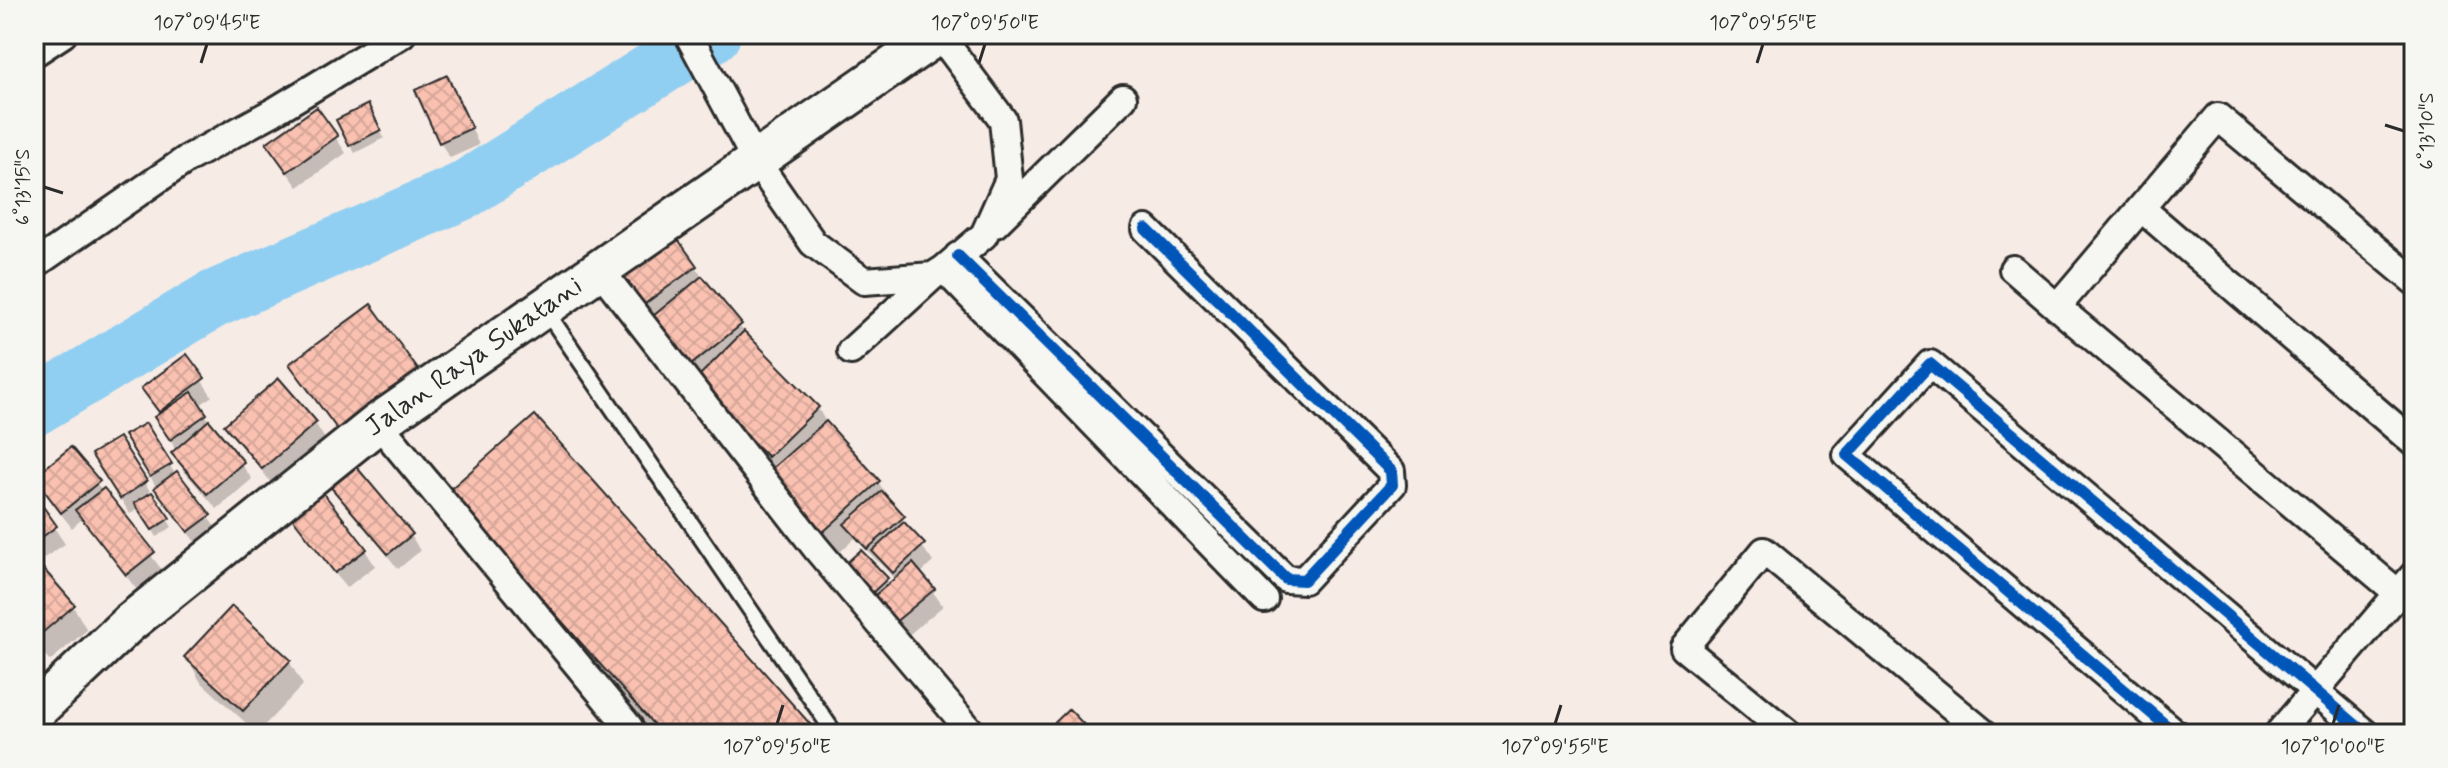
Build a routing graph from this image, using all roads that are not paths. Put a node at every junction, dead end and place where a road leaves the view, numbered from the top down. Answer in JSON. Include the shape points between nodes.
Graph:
{"nodes":[{"id":1,"x":63,"y":34,"type":"edge"},
{"id":2,"x":402,"y":34,"type":"edge"},
{"id":3,"x":688,"y":34,"type":"edge"},
{"id":4,"x":939,"y":34,"type":"edge"},
{"id":5,"x":34,"y":53,"type":"edge"},
{"id":6,"x":1123,"y":98,"type":"dead end"},
{"id":7,"x":756,"y":161,"type":"junction"},
{"id":8,"x":2141,"y":208,"type":"junction"},
{"id":9,"x":1146,"y":229,"type":"dead end"},
{"id":10,"x":984,"y":235,"type":"junction"},
{"id":11,"x":34,"y":265,"type":"edge"},
{"id":12,"x":945,"y":267,"type":"junction"},
{"id":13,"x":2013,"y":269,"type":"dead end"},
{"id":14,"x":600,"y":270,"type":"junction"},
{"id":15,"x":2414,"y":281,"type":"edge"},
{"id":16,"x":543,"y":306,"type":"junction"},
{"id":17,"x":2057,"y":307,"type":"junction"},
{"id":18,"x":851,"y":351,"type":"dead end"},
{"id":19,"x":378,"y":423,"type":"junction"},
{"id":20,"x":2414,"y":443,"type":"edge"},
{"id":21,"x":2406,"y":584,"type":"edge"},
{"id":22,"x":1264,"y":599,"type":"dead end"},
{"id":23,"x":2314,"y":690,"type":"junction"},
{"id":24,"x":34,"y":713,"type":"edge"},
{"id":25,"x":1968,"y":729,"type":"edge"},
{"id":26,"x":631,"y":734,"type":"edge"},
{"id":27,"x":835,"y":734,"type":"edge"},
{"id":28,"x":973,"y":734,"type":"edge"},
{"id":29,"x":1789,"y":734,"type":"edge"},
{"id":30,"x":2176,"y":734,"type":"edge"},
{"id":31,"x":2278,"y":734,"type":"edge"},
{"id":32,"x":2366,"y":734,"type":"edge"}],
"edges":[{"from":1,"to":5,"type":"street"},
{"from":2,"to":11,"type":"street","via":[[187,159]]},
{"from":3,"to":7,"type":"street"},
{"from":4,"to":7,"type":"main road","name":"Jalan Raya Sukatani"},
{"from":4,"to":10,"type":"street","via":[[1003,120],[1009,179]]},
{"from":6,"to":10,"type":"street"},
{"from":7,"to":12,"type":"street","via":[[813,243],[864,281]]},
{"from":7,"to":14,"type":"main road","name":"Jalan Raya Sukatani"},
{"from":8,"to":15,"type":"street","via":[[2218,117]]},
{"from":8,"to":17,"type":"street"},
{"from":8,"to":20,"type":"street"},
{"from":9,"to":12,"type":"street","via":[[1391,471],[1392,485],[1304,580],[1286,579]]},
{"from":10,"to":12,"type":"street"},
{"from":12,"to":18,"type":"street"},
{"from":12,"to":22,"type":"street"},
{"from":13,"to":17,"type":"street"},
{"from":14,"to":16,"type":"main road","name":"Jalan Raya Sukatani"},
{"from":14,"to":28,"type":"street","via":[[816,548]]},
{"from":16,"to":19,"type":"main road","name":"Jalan Raya Sukatani"},
{"from":16,"to":27,"type":"lane"},
{"from":17,"to":21,"type":"street"},
{"from":19,"to":24,"type":"main road","name":"Jalan Raya Sukatani","via":[[128,624]]},
{"from":19,"to":26,"type":"street"},
{"from":21,"to":23,"type":"street"},
{"from":23,"to":30,"type":"street","via":[[1930,364],[1847,455]]},
{"from":23,"to":31,"type":"street"},
{"from":23,"to":32,"type":"street"},
{"from":25,"to":29,"type":"street","via":[[1764,551],[1684,648]]}]}
